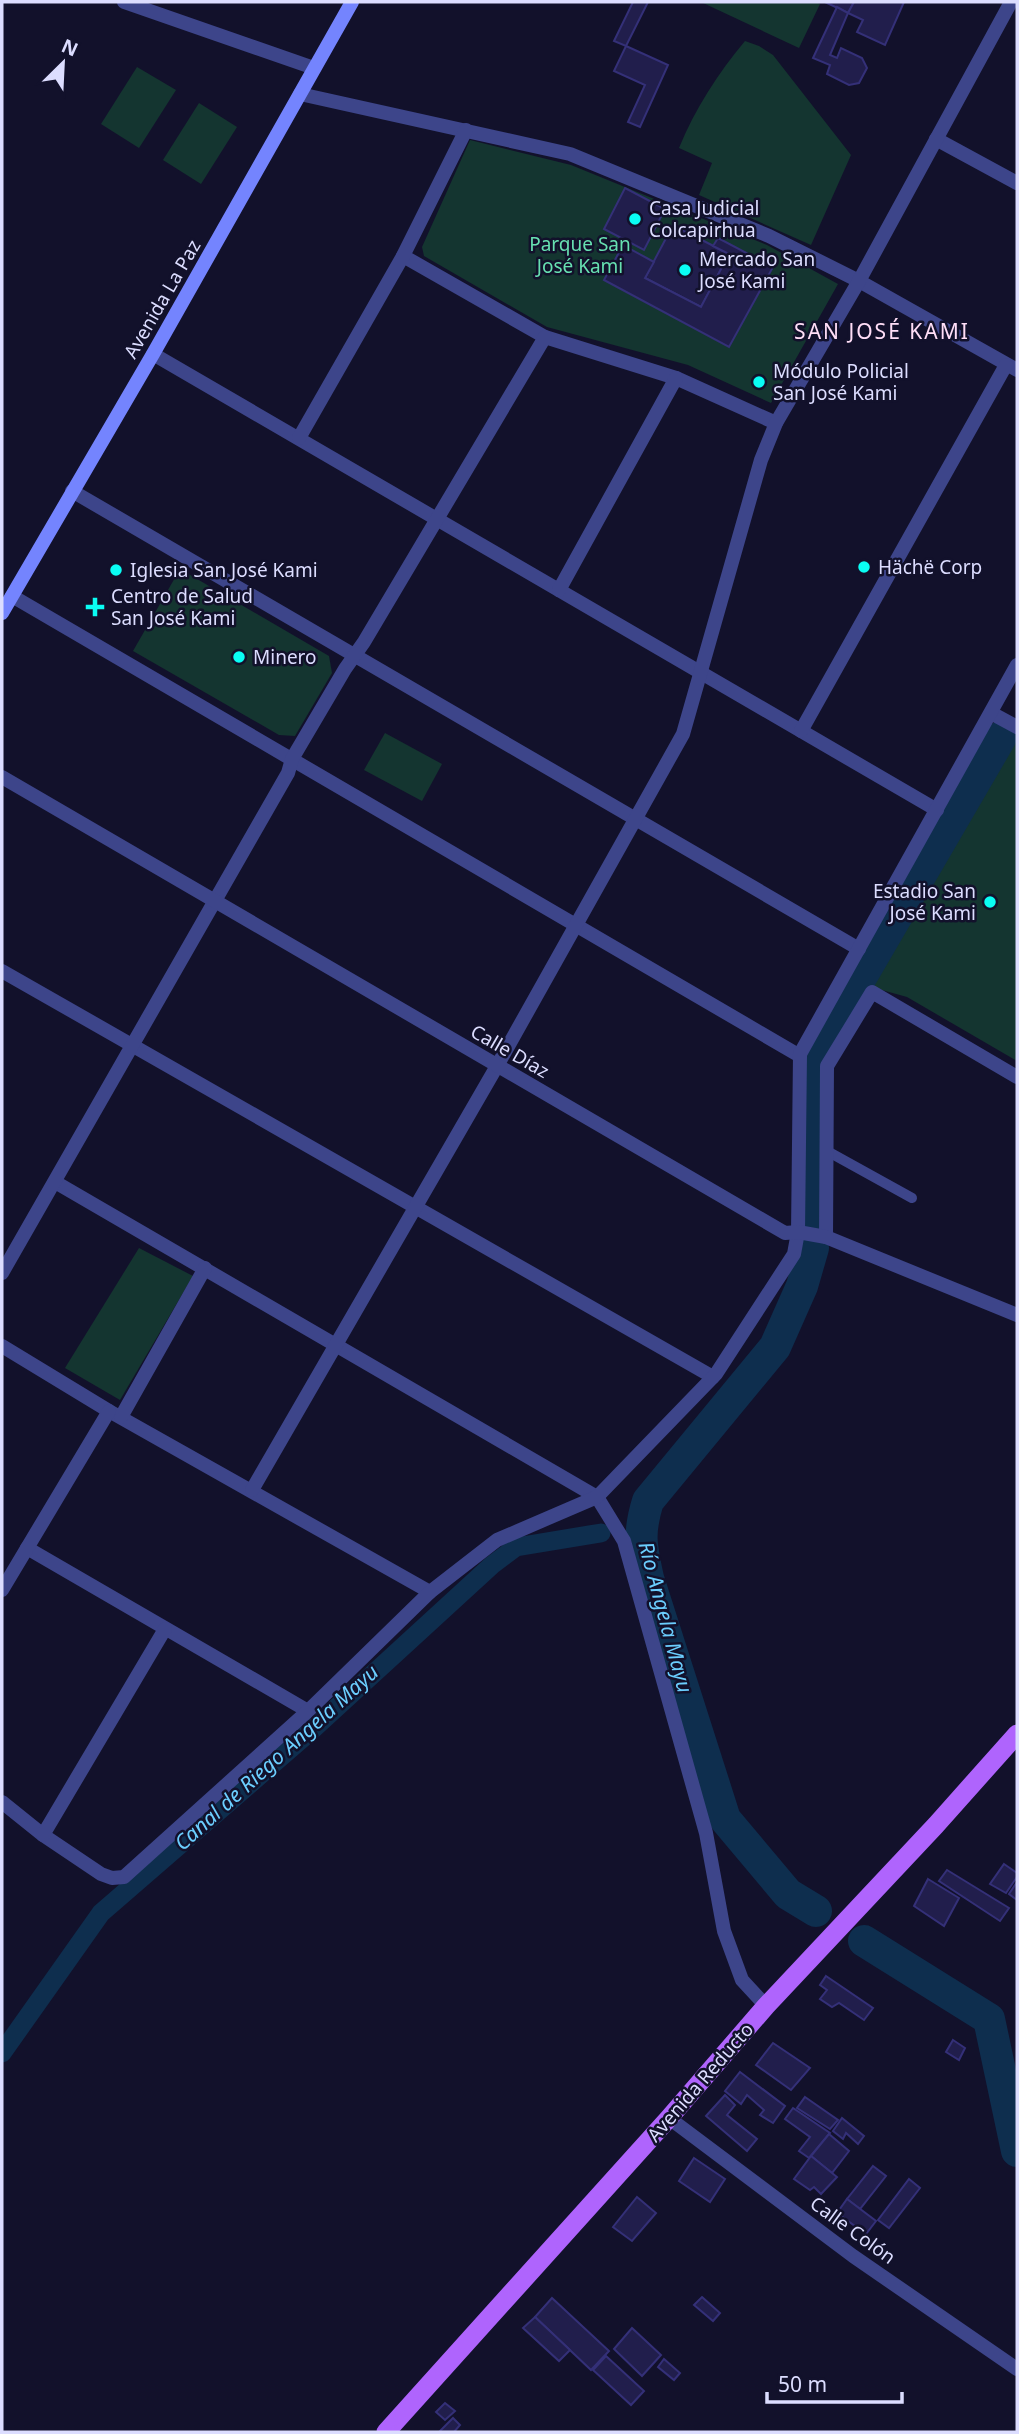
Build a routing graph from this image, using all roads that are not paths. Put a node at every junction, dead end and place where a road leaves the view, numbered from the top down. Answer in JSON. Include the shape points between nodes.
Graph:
{"nodes":[{"id":1,"x":124,"y":2,"type":"edge"},
{"id":2,"x":352,"y":2,"type":"edge"},
{"id":3,"x":1011,"y":2,"type":"edge"},
{"id":4,"x":314,"y":68,"type":"junction"},
{"id":5,"x":300,"y":94,"type":"junction"},
{"id":6,"x":466,"y":130,"type":"junction"},
{"id":7,"x":936,"y":139,"type":"junction"},
{"id":8,"x":1017,"y":183,"type":"edge"},
{"id":9,"x":403,"y":256,"type":"junction"},
{"id":10,"x":859,"y":281,"type":"junction"},
{"id":11,"x":545,"y":337,"type":"junction"},
{"id":12,"x":153,"y":354,"type":"junction"},
{"id":13,"x":1012,"y":367,"type":"edge"},
{"id":14,"x":676,"y":378,"type":"junction"},
{"id":15,"x":776,"y":423,"type":"junction"},
{"id":16,"x":299,"y":438,"type":"junction"},
{"id":17,"x":72,"y":491,"type":"junction"},
{"id":18,"x":437,"y":519,"type":"junction"},
{"id":19,"x":559,"y":590,"type":"junction"},
{"id":20,"x":12,"y":596,"type":"junction"},
{"id":21,"x":2,"y":610,"type":"edge"},
{"id":22,"x":355,"y":655,"type":"junction"},
{"id":23,"x":1017,"y":666,"type":"edge"},
{"id":24,"x":701,"y":672,"type":"junction"},
{"id":25,"x":991,"y":713,"type":"junction"},
{"id":26,"x":1017,"y":727,"type":"edge"},
{"id":27,"x":802,"y":731,"type":"junction"},
{"id":28,"x":292,"y":759,"type":"junction"},
{"id":29,"x":2,"y":777,"type":"edge"},
{"id":30,"x":937,"y":810,"type":"junction"},
{"id":31,"x":636,"y":820,"type":"junction"},
{"id":32,"x":214,"y":901,"type":"junction"},
{"id":33,"x":576,"y":926,"type":"junction"},
{"id":34,"x":859,"y":949,"type":"junction"},
{"id":35,"x":2,"y":971,"type":"edge"},
{"id":36,"x":132,"y":1046,"type":"junction"},
{"id":37,"x":800,"y":1056,"type":"junction"},
{"id":38,"x":497,"y":1066,"type":"junction"},
{"id":39,"x":1017,"y":1077,"type":"edge"},
{"id":40,"x":827,"y":1151,"type":"junction"},
{"id":41,"x":55,"y":1182,"type":"junction"},
{"id":42,"x":912,"y":1198,"type":"dead end"},
{"id":43,"x":414,"y":1207,"type":"junction"},
{"id":44,"x":798,"y":1232,"type":"junction"},
{"id":45,"x":826,"y":1237,"type":"junction"},
{"id":46,"x":205,"y":1268,"type":"junction"},
{"id":47,"x":2,"y":1273,"type":"edge"},
{"id":48,"x":1017,"y":1315,"type":"edge"},
{"id":49,"x":335,"y":1345,"type":"junction"},
{"id":50,"x":2,"y":1346,"type":"edge"},
{"id":51,"x":713,"y":1377,"type":"junction"},
{"id":52,"x":115,"y":1414,"type":"junction"},
{"id":53,"x":253,"y":1490,"type":"junction"},
{"id":54,"x":597,"y":1497,"type":"junction"},
{"id":55,"x":27,"y":1548,"type":"junction"},
{"id":56,"x":2,"y":1590,"type":"edge"},
{"id":57,"x":430,"y":1592,"type":"junction"},
{"id":58,"x":165,"y":1629,"type":"junction"},
{"id":59,"x":308,"y":1711,"type":"junction"},
{"id":60,"x":1017,"y":1734,"type":"edge"},
{"id":61,"x":2,"y":1802,"type":"edge"},
{"id":62,"x":43,"y":1835,"type":"junction"},
{"id":63,"x":765,"y":2006,"type":"junction"},
{"id":64,"x":669,"y":2118,"type":"junction"},
{"id":65,"x":1017,"y":2369,"type":"edge"},
{"id":66,"x":386,"y":2432,"type":"edge"}],
"edges":[{"from":1,"to":4,"type":"street"},
{"from":2,"to":4,"type":"main road","name":"Avenida La Paz"},
{"from":3,"to":7,"type":"street"},
{"from":4,"to":5,"type":"main road","name":"Avenida La Paz"},
{"from":5,"to":6,"type":"street"},
{"from":5,"to":12,"type":"main road","name":"Avenida La Paz"},
{"from":6,"to":9,"type":"street"},
{"from":6,"to":10,"type":"street","via":[[569,154],[769,236]]},
{"from":7,"to":8,"type":"street"},
{"from":7,"to":10,"type":"street"},
{"from":9,"to":11,"type":"street"},
{"from":9,"to":16,"type":"street"},
{"from":10,"to":13,"type":"street"},
{"from":10,"to":15,"type":"street"},
{"from":11,"to":14,"type":"street"},
{"from":11,"to":18,"type":"street"},
{"from":12,"to":16,"type":"street"},
{"from":12,"to":17,"type":"main road","name":"Avenida La Paz"},
{"from":13,"to":27,"type":"street"},
{"from":14,"to":15,"type":"street"},
{"from":14,"to":19,"type":"street"},
{"from":15,"to":24,"type":"street","via":[[761,460]]},
{"from":16,"to":18,"type":"street"},
{"from":17,"to":20,"type":"main road","name":"Avenida La Paz"},
{"from":17,"to":22,"type":"street"},
{"from":18,"to":19,"type":"street"},
{"from":18,"to":22,"type":"street"},
{"from":19,"to":24,"type":"street"},
{"from":20,"to":21,"type":"main road","name":"Avenida La Paz"},
{"from":20,"to":28,"type":"street"},
{"from":22,"to":28,"type":"street"},
{"from":22,"to":31,"type":"street"},
{"from":23,"to":25,"type":"street"},
{"from":24,"to":27,"type":"street"},
{"from":24,"to":31,"type":"street","via":[[683,734]]},
{"from":25,"to":26,"type":"street"},
{"from":25,"to":30,"type":"street"},
{"from":27,"to":30,"type":"street"},
{"from":28,"to":32,"type":"street"},
{"from":28,"to":33,"type":"street"},
{"from":29,"to":32,"type":"street","name":"Calle Díaz"},
{"from":30,"to":34,"type":"street"},
{"from":31,"to":33,"type":"street"},
{"from":31,"to":34,"type":"street"},
{"from":32,"to":36,"type":"street"},
{"from":32,"to":38,"type":"street","name":"Calle Díaz"},
{"from":33,"to":37,"type":"street"},
{"from":33,"to":38,"type":"street"},
{"from":34,"to":37,"type":"street"},
{"from":35,"to":36,"type":"street"},
{"from":36,"to":41,"type":"street"},
{"from":36,"to":43,"type":"street"},
{"from":37,"to":44,"type":"street"},
{"from":38,"to":43,"type":"street"},
{"from":38,"to":44,"type":"street","name":"Calle Díaz","via":[[785,1233]]},
{"from":39,"to":40,"type":"street","via":[[872,992],[827,1066]]},
{"from":40,"to":42,"type":"lane"},
{"from":40,"to":45,"type":"street"},
{"from":41,"to":46,"type":"street"},
{"from":41,"to":47,"type":"street"},
{"from":43,"to":49,"type":"street"},
{"from":43,"to":51,"type":"street"},
{"from":44,"to":45,"type":"street","name":"Calle Díaz"},
{"from":44,"to":51,"type":"street","via":[[794,1254]]},
{"from":45,"to":48,"type":"street","name":"Calle Díaz"},
{"from":46,"to":49,"type":"street"},
{"from":46,"to":52,"type":"street"},
{"from":49,"to":53,"type":"street"},
{"from":49,"to":54,"type":"street"},
{"from":50,"to":52,"type":"street"},
{"from":51,"to":54,"type":"street"},
{"from":52,"to":53,"type":"street"},
{"from":52,"to":55,"type":"street"},
{"from":53,"to":57,"type":"street"},
{"from":54,"to":57,"type":"street","via":[[497,1540]]},
{"from":54,"to":63,"type":"street","via":[[624,1541],[706,1832],[724,1931],[742,1980]]},
{"from":55,"to":56,"type":"street"},
{"from":55,"to":58,"type":"street"},
{"from":57,"to":59,"type":"street"},
{"from":58,"to":59,"type":"street"},
{"from":58,"to":62,"type":"street"},
{"from":59,"to":62,"type":"street","via":[[124,1877],[101,1874]]},
{"from":60,"to":63,"type":"main road","name":"Avenida Reducto"},
{"from":61,"to":62,"type":"street"},
{"from":63,"to":64,"type":"main road","name":"Avenida Reducto"},
{"from":64,"to":65,"type":"street","name":"Calle Colón","via":[[853,2256]]},
{"from":64,"to":66,"type":"main road","name":"Avenida Reducto"}]}
